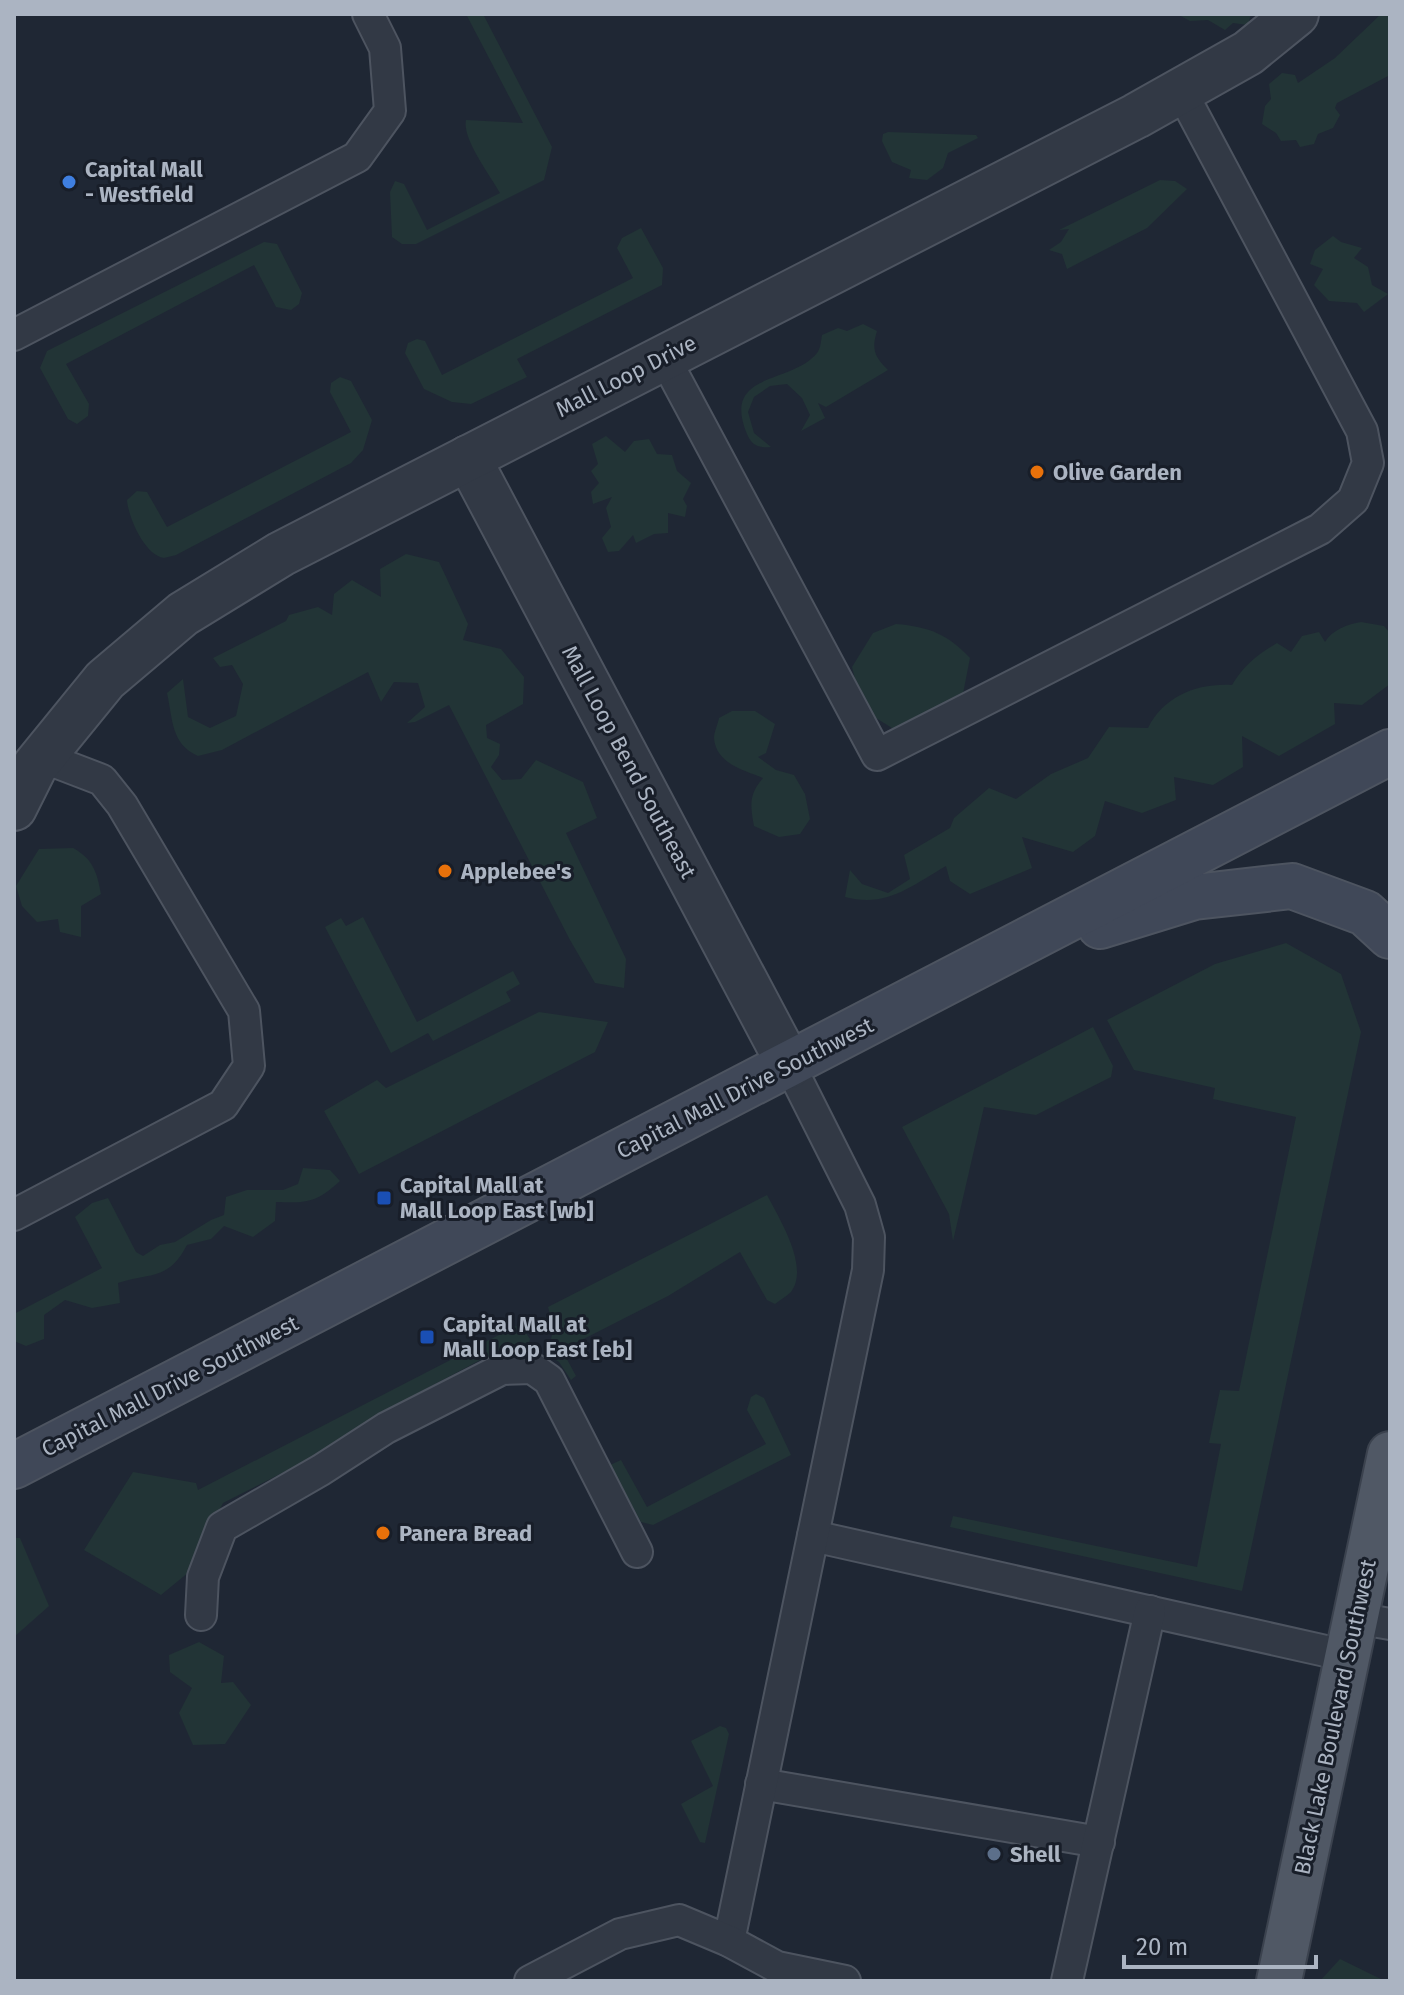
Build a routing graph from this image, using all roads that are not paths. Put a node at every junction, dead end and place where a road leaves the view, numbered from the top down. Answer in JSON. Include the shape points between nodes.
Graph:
{"nodes":[{"id":1,"x":368,"y":14,"type":"edge"},
{"id":2,"x":1296,"y":14,"type":"edge"},
{"id":3,"x":1181,"y":91,"type":"junction"},
{"id":4,"x":14,"y":335,"type":"edge"},
{"id":5,"x":664,"y":357,"type":"junction"},
{"id":6,"x":468,"y":458,"type":"junction"},
{"id":7,"x":1390,"y":752,"type":"edge"},
{"id":8,"x":42,"y":757,"type":"junction"},
{"id":9,"x":14,"y":808,"type":"edge"},
{"id":10,"x":1390,"y":936,"type":"edge"},
{"id":11,"x":994,"y":958,"type":"junction"},
{"id":12,"x":790,"y":1066,"type":"junction"},
{"id":13,"x":14,"y":1215,"type":"edge"},
{"id":14,"x":1390,"y":1454,"type":"edge"},
{"id":15,"x":14,"y":1466,"type":"edge"},
{"id":16,"x":813,"y":1536,"type":"junction"},
{"id":17,"x":637,"y":1552,"type":"dead end"},
{"id":18,"x":1150,"y":1611,"type":"junction"},
{"id":19,"x":201,"y":1615,"type":"dead end"},
{"id":20,"x":1364,"y":1633,"type":"edge"},
{"id":21,"x":761,"y":1784,"type":"junction"},
{"id":22,"x":1099,"y":1842,"type":"junction"},
{"id":23,"x":729,"y":1941,"type":"junction"},
{"id":24,"x":530,"y":1981,"type":"edge"},
{"id":25,"x":845,"y":1981,"type":"edge"},
{"id":26,"x":1067,"y":1981,"type":"edge"},
{"id":27,"x":1279,"y":1981,"type":"edge"}],
"edges":[{"from":1,"to":4,"type":"lane","via":[[385,48],[390,111],[357,157]]},
{"from":2,"to":3,"type":"street","name":"Mall Loop Drive","via":[[1248,53]]},
{"from":3,"to":5,"type":"street","name":"Mall Loop Drive"},
{"from":3,"to":5,"type":"lane","via":[[1362,431],[1368,463],[1353,500],[1320,529],[877,755]]},
{"from":5,"to":6,"type":"street","name":"Mall Loop Drive"},
{"from":6,"to":8,"type":"street","name":"Mall Loop Drive","via":[[281,554],[183,614],[105,680]]},
{"from":6,"to":12,"type":"street","name":"Mall Loop Bend Southeast"},
{"from":7,"to":11,"type":"street","name":"Capital Mall Drive Southwest"},
{"from":8,"to":9,"type":"street","name":"Mall Loop Drive"},
{"from":8,"to":13,"type":"lane","via":[[102,780],[122,805],[244,1011],[249,1066],[223,1105]]},
{"from":10,"to":11,"type":"street","via":[[1365,913],[1292,886],[1194,897]]},
{"from":11,"to":12,"type":"street","name":"Capital Mall Drive Southwest"},
{"from":12,"to":15,"type":"street","name":"Capital Mall Drive Southwest"},
{"from":12,"to":16,"type":"lane","via":[[860,1205],[869,1237],[868,1270]]},
{"from":14,"to":20,"type":"main road","name":"Black Lake Boulevard Southwest"},
{"from":16,"to":18,"type":"lane"},
{"from":16,"to":21,"type":"lane"},
{"from":17,"to":19,"type":"lane","via":[[549,1380],[532,1368],[502,1369],[386,1428],[222,1527],[203,1577]]},
{"from":18,"to":20,"type":"lane"},
{"from":18,"to":22,"type":"lane"},
{"from":20,"to":27,"type":"main road","name":"Black Lake Boulevard Southwest"},
{"from":21,"to":22,"type":"lane"},
{"from":21,"to":23,"type":"lane"},
{"from":22,"to":26,"type":"lane"},
{"from":23,"to":24,"type":"lane","via":[[679,1920],[620,1934]]},
{"from":23,"to":25,"type":"lane","via":[[777,1967]]}]}
